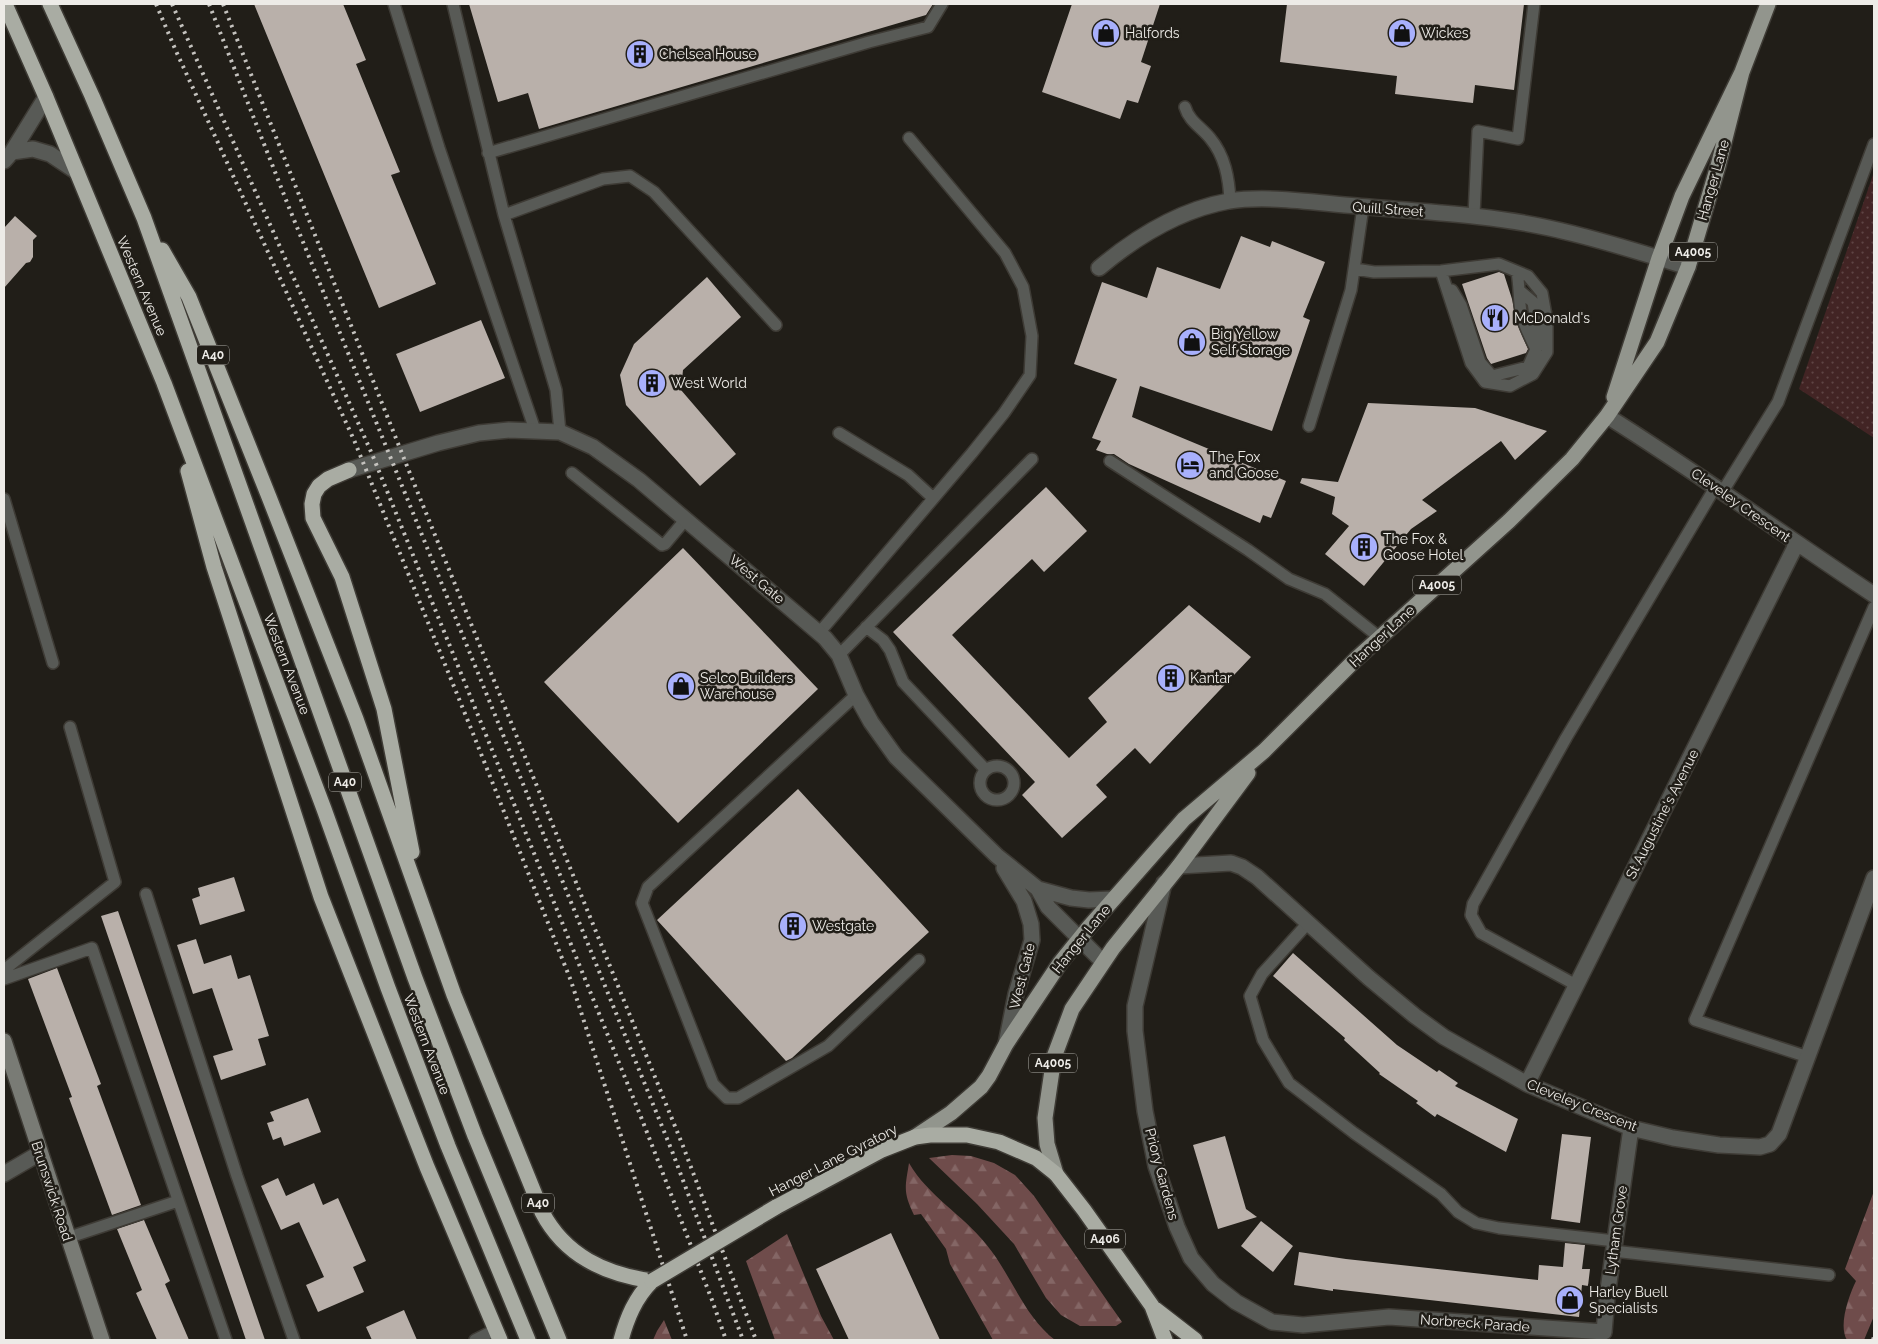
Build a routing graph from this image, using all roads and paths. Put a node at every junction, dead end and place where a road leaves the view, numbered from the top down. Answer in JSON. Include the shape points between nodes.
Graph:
{"nodes":[{"id":1,"x":5,"y":4,"type":"edge"},
{"id":2,"x":50,"y":4,"type":"edge"},
{"id":3,"x":394,"y":4,"type":"edge"},
{"id":4,"x":453,"y":4,"type":"edge"},
{"id":5,"x":942,"y":4,"type":"edge"},
{"id":6,"x":1534,"y":4,"type":"edge"},
{"id":7,"x":1768,"y":4,"type":"edge"},
{"id":8,"x":1742,"y":72,"type":"junction"},
{"id":9,"x":46,"y":97,"type":"junction"},
{"id":10,"x":1185,"y":107,"type":"dead end"},
{"id":11,"x":909,"y":138,"type":"dead end"},
{"id":12,"x":1874,"y":144,"type":"edge"},
{"id":13,"x":488,"y":153,"type":"junction"},
{"id":14,"x":8,"y":157,"type":"edge"},
{"id":15,"x":77,"y":172,"type":"junction"},
{"id":16,"x":1230,"y":201,"type":"junction"},
{"id":17,"x":1363,"y":207,"type":"junction"},
{"id":18,"x":504,"y":215,"type":"junction"},
{"id":19,"x":1474,"y":215,"type":"junction"},
{"id":20,"x":144,"y":218,"type":"junction"},
{"id":21,"x":1659,"y":258,"type":"junction"},
{"id":22,"x":1688,"y":267,"type":"junction"},
{"id":23,"x":1099,"y":268,"type":"dead end"},
{"id":24,"x":1355,"y":269,"type":"junction"},
{"id":25,"x":1441,"y":271,"type":"junction"},
{"id":26,"x":1518,"y":272,"type":"junction"},
{"id":27,"x":776,"y":325,"type":"dead end"},
{"id":28,"x":164,"y":383,"type":"junction"},
{"id":29,"x":1607,"y":416,"type":"junction"},
{"id":30,"x":1309,"y":426,"type":"dead end"},
{"id":31,"x":535,"y":430,"type":"junction"},
{"id":32,"x":560,"y":432,"type":"junction"},
{"id":33,"x":839,"y":433,"type":"dead end"},
{"id":34,"x":1032,"y":459,"type":"dead end"},
{"id":35,"x":1110,"y":461,"type":"dead end"},
{"id":36,"x":349,"y":470,"type":"joint"},
{"id":37,"x":572,"y":473,"type":"dead end"},
{"id":38,"x":1719,"y":488,"type":"junction"},
{"id":39,"x":933,"y":498,"type":"junction"},
{"id":40,"x":4,"y":499,"type":"edge"},
{"id":41,"x":686,"y":519,"type":"junction"},
{"id":42,"x":1797,"y":544,"type":"junction"},
{"id":43,"x":1874,"y":595,"type":"edge"},
{"id":44,"x":1874,"y":607,"type":"edge"},
{"id":45,"x":866,"y":627,"type":"junction"},
{"id":46,"x":819,"y":633,"type":"junction"},
{"id":47,"x":1379,"y":637,"type":"junction"},
{"id":48,"x":839,"y":654,"type":"junction"},
{"id":49,"x":53,"y":664,"type":"dead end"},
{"id":50,"x":856,"y":695,"type":"junction"},
{"id":51,"x":70,"y":727,"type":"dead end"},
{"id":52,"x":1264,"y":752,"type":"junction"},
{"id":53,"x":986,"y":770,"type":"dead end"},
{"id":54,"x":996,"y":856,"type":"junction"},
{"id":55,"x":1179,"y":866,"type":"junction"},
{"id":56,"x":1874,"y":878,"type":"edge"},
{"id":57,"x":1164,"y":883,"type":"junction"},
{"id":58,"x":1038,"y":889,"type":"junction"},
{"id":59,"x":146,"y":894,"type":"dead end"},
{"id":60,"x":1113,"y":899,"type":"junction"},
{"id":61,"x":421,"y":901,"type":"junction"},
{"id":62,"x":1308,"y":923,"type":"junction"},
{"id":63,"x":1079,"y":939,"type":"junction"},
{"id":64,"x":918,"y":960,"type":"dead end"},
{"id":65,"x":1103,"y":962,"type":"junction"},
{"id":66,"x":4,"y":970,"type":"edge"},
{"id":67,"x":4,"y":979,"type":"edge"},
{"id":68,"x":1576,"y":985,"type":"junction"},
{"id":69,"x":4,"y":1041,"type":"edge"},
{"id":70,"x":1006,"y":1044,"type":"junction"},
{"id":71,"x":1808,"y":1057,"type":"junction"},
{"id":72,"x":1527,"y":1084,"type":"junction"},
{"id":73,"x":1632,"y":1128,"type":"junction"},
{"id":74,"x":915,"y":1137,"type":"junction"},
{"id":75,"x":40,"y":1153,"type":"junction"},
{"id":76,"x":4,"y":1174,"type":"edge"},
{"id":77,"x":1056,"y":1174,"type":"junction"},
{"id":78,"x":178,"y":1201,"type":"junction"},
{"id":79,"x":67,"y":1238,"type":"junction"},
{"id":80,"x":1614,"y":1246,"type":"junction"},
{"id":81,"x":1829,"y":1275,"type":"dead end"},
{"id":82,"x":652,"y":1281,"type":"junction"},
{"id":83,"x":1152,"y":1306,"type":"junction"},
{"id":84,"x":1346,"y":1320,"type":"joint"},
{"id":85,"x":1604,"y":1332,"type":"joint"},
{"id":86,"x":497,"y":1335,"type":"edge"},
{"id":87,"x":102,"y":1340,"type":"edge"},
{"id":88,"x":226,"y":1340,"type":"edge"},
{"id":89,"x":294,"y":1340,"type":"edge"},
{"id":90,"x":475,"y":1340,"type":"edge"},
{"id":91,"x":528,"y":1340,"type":"edge"},
{"id":92,"x":559,"y":1340,"type":"edge"},
{"id":93,"x":620,"y":1340,"type":"edge"},
{"id":94,"x":1166,"y":1340,"type":"edge"},
{"id":95,"x":1195,"y":1340,"type":"edge"}],
"edges":[{"from":1,"to":9,"type":"highway","name":"Western Avenue","number":"A40"},
{"from":2,"to":20,"type":"highway","name":"Western Avenue","number":"A40"},
{"from":3,"to":31,"type":"lane","via":[[442,158]]},
{"from":4,"to":13,"type":"lane"},
{"from":5,"to":13,"type":"lane","via":[[928,27]]},
{"from":6,"to":19,"type":"lane","via":[[1518,140],[1478,131]]},
{"from":7,"to":8,"type":"main road","name":"Hanger Lane","number":"A4005"},
{"from":8,"to":21,"type":"main road","name":"Hanger Lane","number":"A4005","via":[[1682,196]]},
{"from":8,"to":22,"type":"main road","name":"Hanger Lane","number":"A4005"},
{"from":9,"to":14,"type":"street"},
{"from":9,"to":15,"type":"highway","name":"Western Avenue","number":"A40"},
{"from":10,"to":16,"type":"lane","via":[[1194,123],[1221,154]]},
{"from":11,"to":39,"type":"lane","via":[[1005,253],[1023,287],[1032,336],[1030,375]]},
{"from":12,"to":38,"type":"lane","via":[[1778,402]]},
{"from":13,"to":18,"type":"lane"},
{"from":14,"to":15,"type":"street","via":[[33,149],[50,154]]},
{"from":15,"to":28,"type":"highway","name":"Western Avenue","number":"A40"},
{"from":16,"to":17,"type":"street","name":"Quill Street","via":[[1291,201]]},
{"from":16,"to":23,"type":"street","name":"Quill Street","via":[[1200,208],[1166,222],[1125,246]]},
{"from":17,"to":19,"type":"street","name":"Quill Street"},
{"from":17,"to":24,"type":"lane"},
{"from":18,"to":27,"type":"lane","via":[[603,179],[630,176],[654,192]]},
{"from":18,"to":32,"type":"lane","via":[[556,390]]},
{"from":19,"to":21,"type":"street","name":"Quill Street","via":[[1549,228]]},
{"from":20,"to":61,"type":"highway","number":"A40","via":[[189,296],[356,720]]},
{"from":20,"to":92,"type":"highway","name":"Western Avenue","number":"A40","via":[[415,978],[475,1136]]},
{"from":21,"to":22,"type":"street","name":"Quill Street"},
{"from":21,"to":29,"type":"main road","name":"Hanger Lane","number":"A4005"},
{"from":22,"to":29,"type":"main road","name":"Hanger Lane","number":"A4005","via":[[1657,342]]},
{"from":24,"to":25,"type":"lane","via":[[1374,272]]},
{"from":24,"to":30,"type":"lane","via":[[1352,290]]},
{"from":25,"to":26,"type":"lane","via":[[1499,264]]},
{"from":25,"to":26,"type":"lane","via":[[1461,305],[1480,362],[1492,376],[1528,367],[1536,349],[1538,335],[1533,302],[1521,292]]},
{"from":25,"to":26,"type":"lane","via":[[1471,363],[1485,382],[1510,386],[1533,374],[1547,352],[1547,321],[1542,293],[1528,276]]},
{"from":28,"to":86,"type":"highway","number":"A40","via":[[214,568],[310,869]]},
{"from":28,"to":91,"type":"highway","name":"Western Avenue","number":"A40","via":[[388,988]]},
{"from":29,"to":38,"type":"street","name":"Cleveley Crescent"},
{"from":29,"to":47,"type":"main road","name":"Hanger Lane","number":"A4005","via":[[1572,459],[1509,521]]},
{"from":31,"to":32,"type":"street","name":"West Gate"},
{"from":31,"to":36,"type":"street","name":"West Gate","via":[[479,433]]},
{"from":32,"to":41,"type":"street","name":"West Gate","via":[[593,447]]},
{"from":33,"to":39,"type":"lane","via":[[908,475]]},
{"from":34,"to":45,"type":"lane"},
{"from":35,"to":47,"type":"lane","via":[[1289,579],[1325,594]]},
{"from":36,"to":61,"type":"highway","via":[[328,478],[319,486],[312,504],[313,518],[342,577],[384,709]]},
{"from":37,"to":41,"type":"lane","via":[[662,545]]},
{"from":38,"to":42,"type":"street","name":"Cleveley Crescent"},
{"from":38,"to":68,"type":"lane","via":[[1566,738],[1473,904],[1471,915],[1481,933]]},
{"from":39,"to":46,"type":"lane"},
{"from":40,"to":49,"type":"lane"},
{"from":41,"to":46,"type":"street","name":"West Gate"},
{"from":42,"to":43,"type":"street","name":"Cleveley Crescent"},
{"from":42,"to":68,"type":"street","name":"St Augustine's Avenue"},
{"from":44,"to":71,"type":"lane","via":[[1695,1020]]},
{"from":45,"to":48,"type":"lane"},
{"from":45,"to":53,"type":"lane","via":[[890,650],[903,682]]},
{"from":46,"to":48,"type":"street","name":"West Gate"},
{"from":47,"to":52,"type":"main road","name":"Hanger Lane","number":"A4005"},
{"from":48,"to":50,"type":"street","name":"West Gate"},
{"from":50,"to":54,"type":"street","name":"West Gate","via":[[870,722],[896,757]]},
{"from":50,"to":64,"type":"lane","via":[[648,887],[642,903],[713,1084],[727,1098],[738,1098],[828,1046]]},
{"from":51,"to":66,"type":"lane","via":[[115,882]]},
{"from":52,"to":55,"type":"main road","name":"Hanger Lane","number":"A4005"},
{"from":52,"to":60,"type":"main road","name":"Hanger Lane","number":"A4005","via":[[1184,820]]},
{"from":54,"to":58,"type":"street","name":"West Gate"},
{"from":54,"to":70,"type":"street","name":"West Gate","via":[[1017,888],[1031,924],[1031,947],[1016,994]]},
{"from":55,"to":57,"type":"main road","name":"Hanger Lane","number":"A4005"},
{"from":55,"to":62,"type":"street","name":"Cleveley Crescent","via":[[1231,863],[1242,867],[1258,876]]},
{"from":56,"to":71,"type":"street","name":"Cleveley Crescent"},
{"from":57,"to":65,"type":"main road","name":"Hanger Lane","number":"A4005"},
{"from":57,"to":84,"type":"street","name":"Priory Gardens","via":[[1135,1006],[1135,1031],[1156,1166],[1176,1227],[1191,1258],[1213,1284],[1236,1302],[1272,1322],[1302,1325]]},
{"from":58,"to":60,"type":"street","name":"West Gate","via":[[1071,898]]},
{"from":58,"to":63,"type":"street","name":"West Gate","via":[[1048,907]]},
{"from":59,"to":89,"type":"lane"},
{"from":60,"to":63,"type":"main road","name":"Hanger Lane","number":"A4005"},
{"from":61,"to":82,"type":"highway","number":"A40","via":[[454,995],[546,1219],[564,1241],[590,1263],[623,1276]]},
{"from":62,"to":72,"type":"street","name":"Cleveley Crescent","via":[[1436,1032]]},
{"from":62,"to":80,"type":"lane","via":[[1262,974],[1250,996],[1263,1040],[1289,1083],[1476,1223]]},
{"from":63,"to":65,"type":"street","name":"West Gate"},
{"from":63,"to":70,"type":"main road","name":"Hanger Lane","number":"A4005"},
{"from":65,"to":77,"type":"main road","name":"Hanger Lane","number":"A4005","via":[[1072,1009],[1054,1057],[1045,1118],[1046,1144]]},
{"from":67,"to":78,"type":"lane","via":[[92,948]]},
{"from":68,"to":72,"type":"street","name":"St Augustine's Avenue"},
{"from":69,"to":75,"type":"street","name":"Brunswick Road"},
{"from":70,"to":74,"type":"main road","name":"Hanger Lane","number":"A4005","via":[[981,1087]]},
{"from":71,"to":73,"type":"street","name":"Cleveley Crescent","via":[[1779,1134],[1770,1144],[1760,1147],[1719,1145]]},
{"from":72,"to":73,"type":"street","name":"Cleveley Crescent"},
{"from":73,"to":80,"type":"street","name":"Lytham Grove"},
{"from":74,"to":77,"type":"highway","name":"Hanger Lane Gyratory","number":"A406","via":[[966,1135],[999,1142],[1036,1158]]},
{"from":74,"to":82,"type":"highway","name":"Hanger Lane Gyratory","number":"A406","bridge":true,"via":[[882,1150],[776,1206]]},
{"from":75,"to":76,"type":"street"},
{"from":75,"to":79,"type":"street","name":"Brunswick Road"},
{"from":77,"to":83,"type":"highway","name":"Hanger Lane Gyratory","number":"A406"},
{"from":78,"to":79,"type":"lane"},
{"from":78,"to":88,"type":"lane"},
{"from":79,"to":87,"type":"street","name":"Brunswick Road"},
{"from":80,"to":81,"type":"lane"},
{"from":80,"to":85,"type":"street","name":"Lytham Grove"},
{"from":82,"to":93,"type":"highway","name":"Hanger Lane Gyratory","number":"A406","via":[[638,1298]]},
{"from":83,"to":94,"type":"highway","name":"Hanger Lane Gyratory","number":"A406"},
{"from":83,"to":95,"type":"highway","number":"A406"},
{"from":84,"to":85,"type":"street","name":"Norbreck Parade","via":[[1389,1317]]},
{"from":86,"to":90,"type":"lane"}]}
